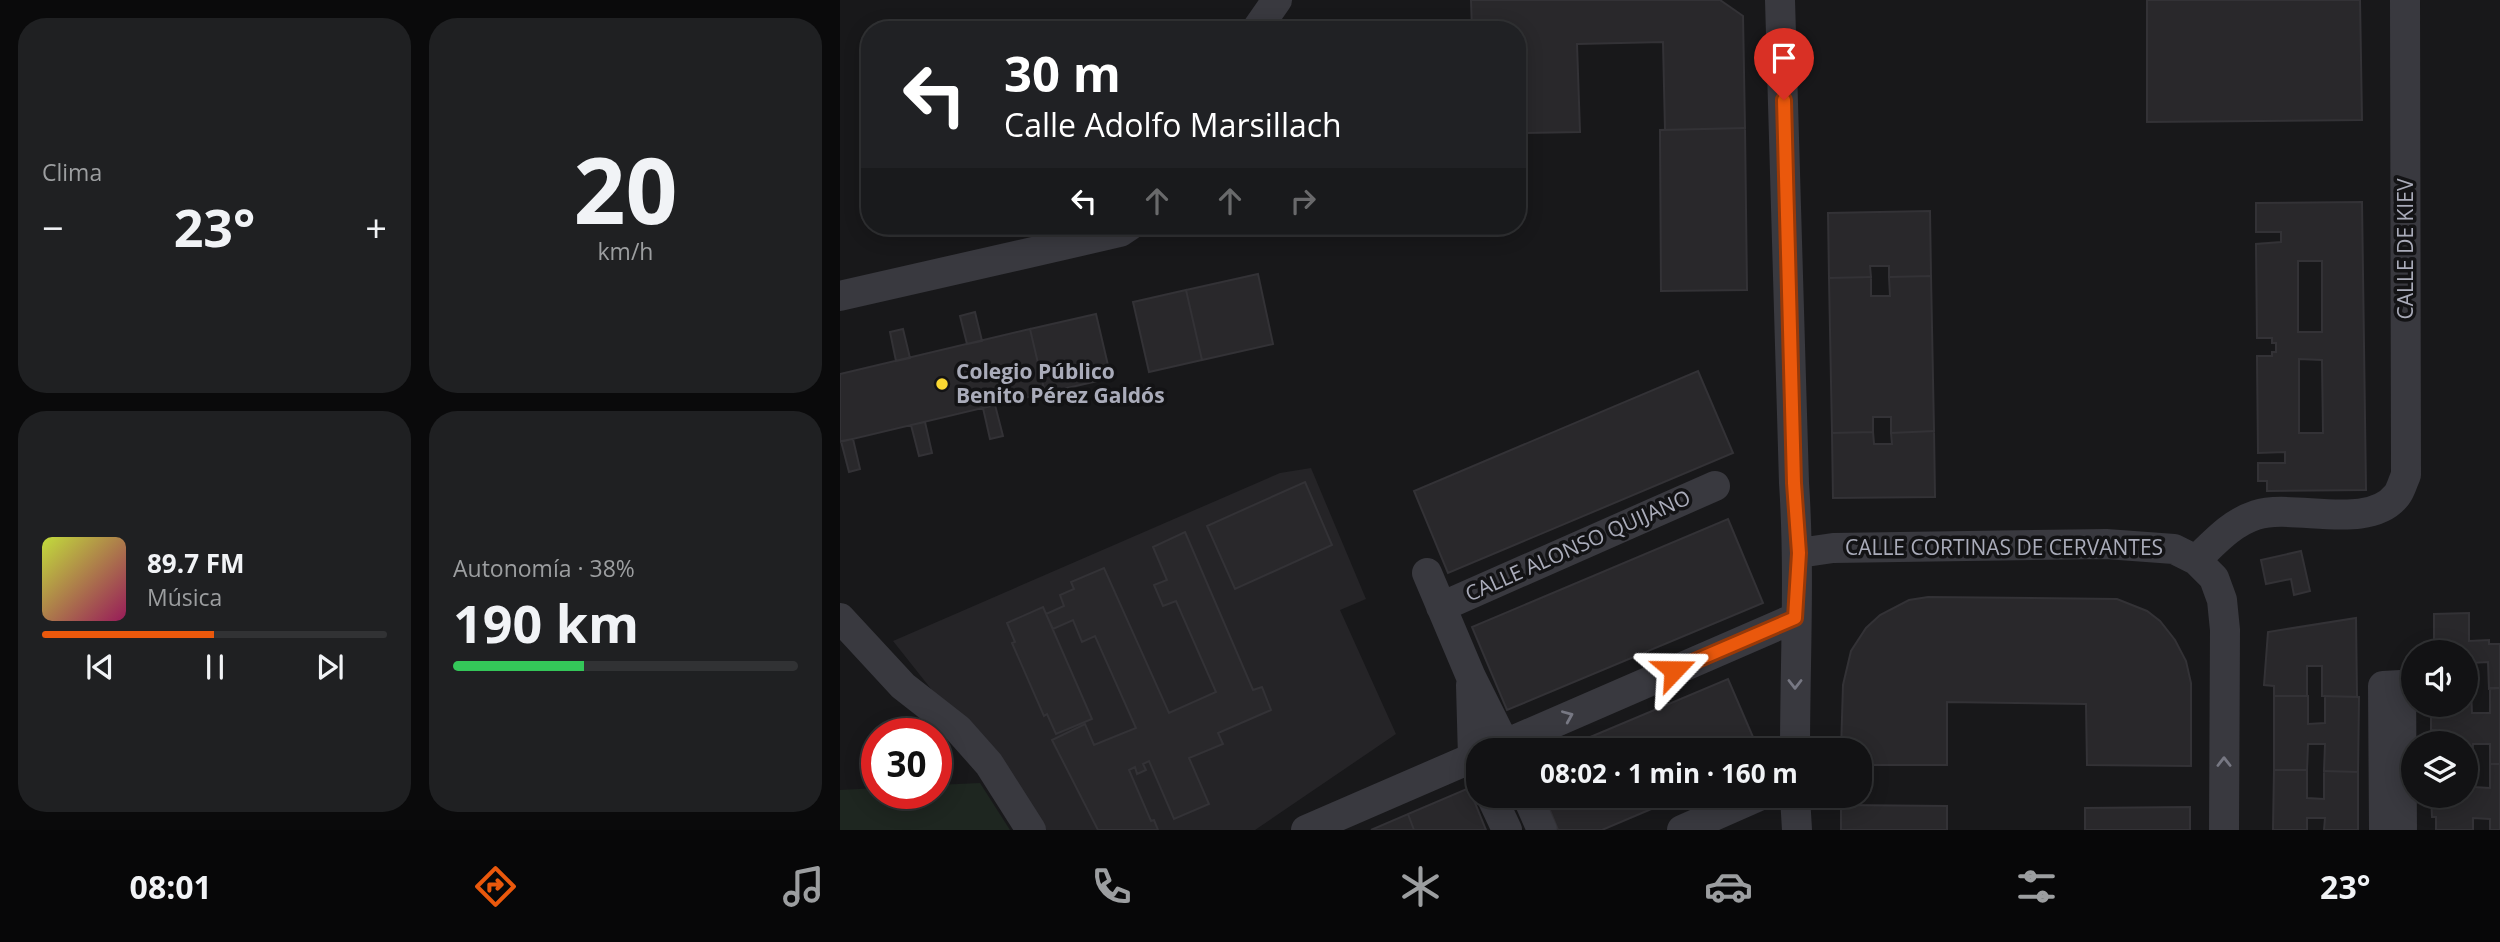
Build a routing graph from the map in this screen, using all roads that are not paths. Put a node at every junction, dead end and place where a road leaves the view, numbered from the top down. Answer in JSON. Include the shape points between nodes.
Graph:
{"nodes":[{"id":1,"x":1277,"y":0,"type":"edge"},
{"id":2,"x":1780,"y":0,"type":"edge"},
{"id":3,"x":2406,"y":0,"type":"edge"},
{"id":4,"x":1262,"y":21,"type":"edge"},
{"id":5,"x":1107,"y":235,"type":"edge"},
{"id":6,"x":840,"y":296,"type":"edge"},
{"id":7,"x":1716,"y":486,"type":"dead end"},
{"id":8,"x":1799,"y":553,"type":"junction"},
{"id":9,"x":2196,"y":560,"type":"junction"},
{"id":10,"x":1426,"y":573,"type":"dead end"},
{"id":11,"x":1441,"y":607,"type":"junction"},
{"id":12,"x":840,"y":618,"type":"edge"},
{"id":13,"x":1795,"y":618,"type":"junction"},
{"id":14,"x":1485,"y":738,"type":"edge"},
{"id":15,"x":1527,"y":738,"type":"edge"},
{"id":16,"x":1795,"y":738,"type":"edge"},
{"id":17,"x":1466,"y":764,"type":"edge"},
{"id":18,"x":1497,"y":808,"type":"edge"},
{"id":19,"x":1532,"y":808,"type":"edge"},
{"id":20,"x":1732,"y":808,"type":"edge"},
{"id":21,"x":1796,"y":808,"type":"edge"},
{"id":22,"x":1031,"y":830,"type":"edge"},
{"id":23,"x":1307,"y":830,"type":"edge"},
{"id":24,"x":1507,"y":830,"type":"edge"},
{"id":25,"x":1542,"y":830,"type":"edge"},
{"id":26,"x":1682,"y":830,"type":"edge"},
{"id":27,"x":1797,"y":830,"type":"edge"},
{"id":28,"x":2224,"y":830,"type":"edge"},
{"id":29,"x":2384,"y":830,"type":"edge"},
{"id":30,"x":2402,"y":830,"type":"edge"}],
"edges":[{"from":1,"to":4,"type":"street"},
{"from":2,"to":8,"type":"street"},
{"from":3,"to":9,"type":"street","name":"CALLE DE KIEV","via":[[2406,475],[2396,496],[2376,510],[2333,515],[2258,514],[2234,525]]},
{"from":5,"to":6,"type":"street"},
{"from":7,"to":11,"type":"street","name":"CALLE ALONSO QUIJANO"},
{"from":8,"to":9,"type":"street","name":"CALLE CORTINAS DE CERVANTES","via":[[1833,548],[2106,544],[2174,549]]},
{"from":8,"to":13,"type":"street"},
{"from":28,"to":9,"type":"street","one_way":true,"via":[[2222,600],[2214,578]]},
{"from":10,"to":11,"type":"street"},
{"from":11,"to":14,"type":"street","via":[[1471,677]]},
{"from":12,"to":22,"type":"street","via":[[903,686],[958,729],[989,764]]},
{"from":15,"to":13,"type":"street","one_way":true},
{"from":13,"to":16,"type":"street","one_way":true},
{"from":17,"to":23,"type":"street"},
{"from":18,"to":24,"type":"street"},
{"from":19,"to":25,"type":"street"},
{"from":20,"to":26,"type":"street"},
{"from":21,"to":27,"type":"street"},
{"from":29,"to":30,"type":"street","via":[[2384,686],[2401,685]]}]}
